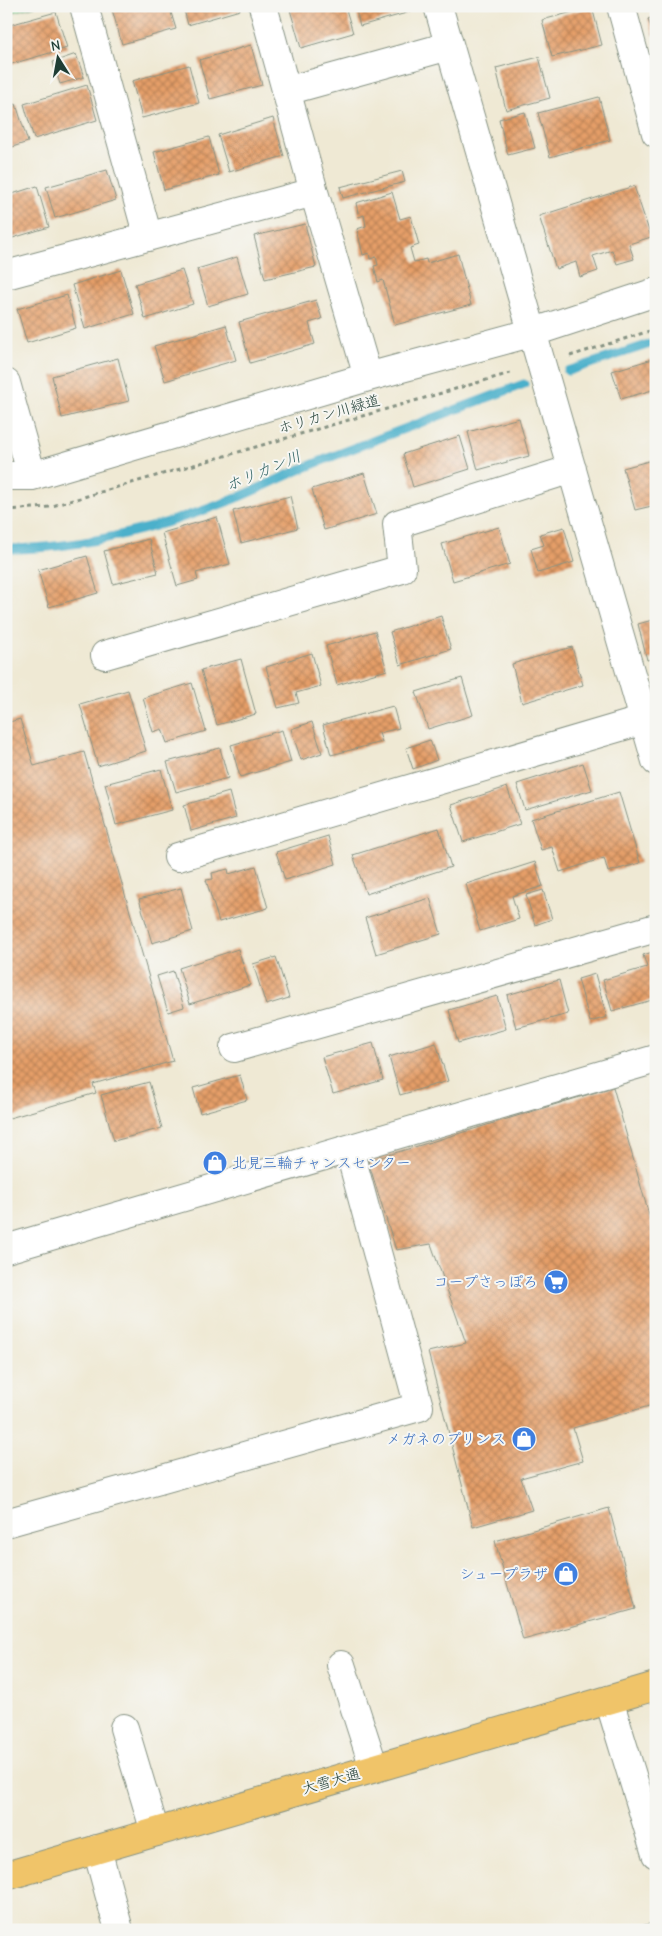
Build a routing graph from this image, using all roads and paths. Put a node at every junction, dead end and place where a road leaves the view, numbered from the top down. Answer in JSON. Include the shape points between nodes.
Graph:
{"nodes":[{"id":1,"x":84,"y":6,"type":"edge"},
{"id":2,"x":263,"y":6,"type":"edge"},
{"id":3,"x":438,"y":6,"type":"edge"},
{"id":4,"x":621,"y":6,"type":"edge"},
{"id":5,"x":449,"y":46,"type":"junction"},
{"id":6,"x":286,"y":92,"type":"junction"},
{"id":7,"x":656,"y":133,"type":"edge"},
{"id":8,"x":314,"y":192,"type":"junction"},
{"id":9,"x":148,"y":237,"type":"junction"},
{"id":10,"x":6,"y":275,"type":"edge"},
{"id":11,"x":656,"y":292,"type":"edge"},
{"id":12,"x":656,"y":329,"type":"edge"},
{"id":13,"x":534,"y":332,"type":"junction"},
{"id":14,"x":542,"y":364,"type":"junction"},
{"id":15,"x":368,"y":377,"type":"junction"},
{"id":16,"x":6,"y":383,"type":"edge"},
{"id":17,"x":572,"y":470,"type":"junction"},
{"id":18,"x":19,"y":476,"type":"edge"},
{"id":19,"x":6,"y":510,"type":"edge"},
{"id":20,"x":105,"y":655,"type":"dead end"},
{"id":21,"x":646,"y":703,"type":"edge"},
{"id":22,"x":656,"y":761,"type":"edge"},
{"id":23,"x":178,"y":857,"type":"dead end"},
{"id":24,"x":656,"y":928,"type":"edge"},
{"id":25,"x":234,"y":1048,"type":"dead end"},
{"id":26,"x":656,"y":1059,"type":"edge"},
{"id":27,"x":349,"y":1150,"type":"junction"},
{"id":28,"x":6,"y":1249,"type":"edge"},
{"id":29,"x":6,"y":1523,"type":"edge"},
{"id":30,"x":342,"y":1665,"type":"dead end"},
{"id":31,"x":656,"y":1686,"type":"edge"},
{"id":32,"x":609,"y":1700,"type":"junction"},
{"id":33,"x":124,"y":1728,"type":"dead end"},
{"id":34,"x":374,"y":1768,"type":"junction"},
{"id":35,"x":154,"y":1832,"type":"junction"},
{"id":36,"x":97,"y":1849,"type":"junction"},
{"id":37,"x":656,"y":1854,"type":"edge"},
{"id":38,"x":6,"y":1876,"type":"edge"},
{"id":39,"x":120,"y":1930,"type":"edge"}],
"edges":[{"from":1,"to":9,"type":"street"},
{"from":2,"to":6,"type":"street"},
{"from":3,"to":5,"type":"street"},
{"from":4,"to":7,"type":"street"},
{"from":5,"to":6,"type":"street"},
{"from":5,"to":13,"type":"street"},
{"from":6,"to":8,"type":"street"},
{"from":8,"to":9,"type":"street"},
{"from":8,"to":15,"type":"street"},
{"from":9,"to":10,"type":"street"},
{"from":11,"to":13,"type":"street"},
{"from":12,"to":14,"type":"path","name":"ホリカン川緑道"},
{"from":13,"to":14,"type":"street"},
{"from":13,"to":15,"type":"street"},
{"from":14,"to":17,"type":"street"},
{"from":14,"to":19,"type":"path","name":"ホリカン川緑道","via":[[48,508]]},
{"from":15,"to":18,"type":"street"},
{"from":16,"to":18,"type":"street"},
{"from":17,"to":20,"type":"street","via":[[397,524],[402,570]]},
{"from":17,"to":21,"type":"street"},
{"from":21,"to":22,"type":"street"},
{"from":21,"to":23,"type":"street"},
{"from":24,"to":25,"type":"street"},
{"from":26,"to":27,"type":"street"},
{"from":27,"to":28,"type":"street"},
{"from":27,"to":29,"type":"street","via":[[419,1407]]},
{"from":30,"to":34,"type":"street"},
{"from":31,"to":32,"type":"highway","name":"大雪大通"},
{"from":32,"to":34,"type":"highway","name":"大雪大通"},
{"from":32,"to":37,"type":"street"},
{"from":33,"to":35,"type":"street"},
{"from":34,"to":35,"type":"highway","name":"大雪大通"},
{"from":35,"to":36,"type":"highway","name":"大雪大通"},
{"from":36,"to":38,"type":"highway","name":"大雪大通"},
{"from":36,"to":39,"type":"street"}]}
